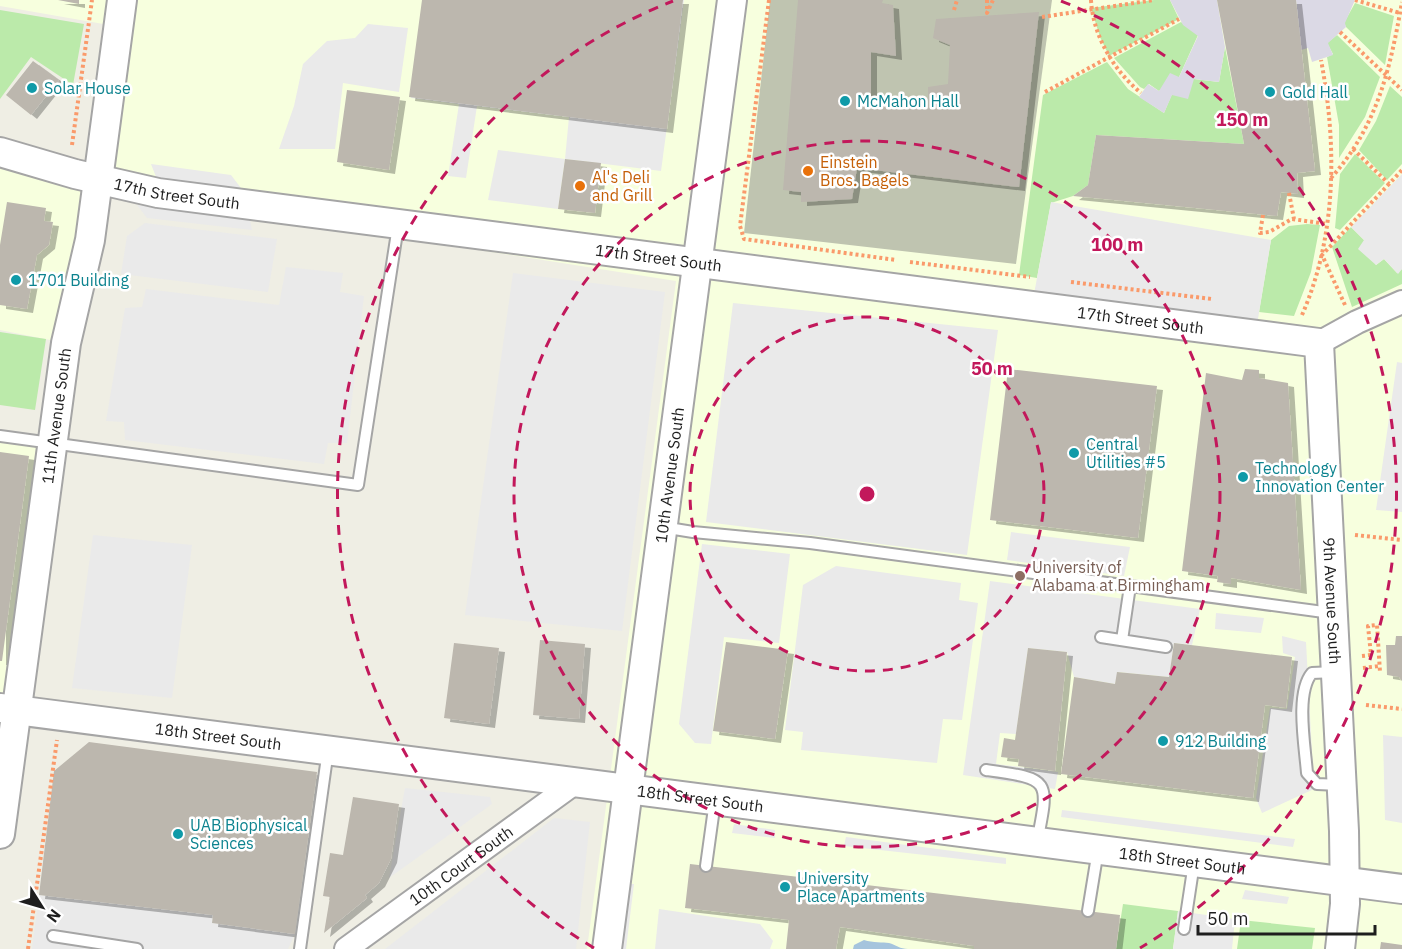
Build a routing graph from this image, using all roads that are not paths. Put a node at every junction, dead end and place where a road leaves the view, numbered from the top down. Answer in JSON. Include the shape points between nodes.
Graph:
{"nodes":[{"id":1,"x":122,"y":0,"type":"edge"},
{"id":2,"x":732,"y":0,"type":"edge"},
{"id":3,"x":0,"y":152,"type":"edge"},
{"id":4,"x":97,"y":179,"type":"junction"},
{"id":5,"x":398,"y":225,"type":"junction"},
{"id":6,"x":696,"y":263,"type":"junction"},
{"id":7,"x":1402,"y":302,"type":"edge"},
{"id":8,"x":1319,"y":343,"type":"junction"},
{"id":9,"x":0,"y":436,"type":"edge"},
{"id":10,"x":53,"y":444,"type":"junction"},
{"id":11,"x":662,"y":526,"type":"junction"},
{"id":12,"x":1130,"y":586,"type":"junction"},
{"id":13,"x":1331,"y":613,"type":"junction"},
{"id":14,"x":1101,"y":637,"type":"dead end"},
{"id":15,"x":1122,"y":640,"type":"junction"},
{"id":16,"x":1166,"y":647,"type":"dead end"},
{"id":17,"x":8,"y":709,"type":"edge"},
{"id":18,"x":328,"y":750,"type":"junction"},
{"id":19,"x":986,"y":770,"type":"dead end"},
{"id":20,"x":576,"y":782,"type":"junction"},
{"id":21,"x":630,"y":789,"type":"junction"},
{"id":22,"x":716,"y":800,"type":"junction"},
{"id":23,"x":0,"y":834,"type":"edge"},
{"id":24,"x":1037,"y":842,"type":"junction"},
{"id":25,"x":1098,"y":850,"type":"junction"},
{"id":26,"x":1194,"y":862,"type":"junction"},
{"id":27,"x":706,"y":866,"type":"dead end"},
{"id":28,"x":1346,"y":882,"type":"junction"},
{"id":29,"x":1402,"y":889,"type":"edge"},
{"id":30,"x":1088,"y":911,"type":"dead end"},
{"id":31,"x":1184,"y":929,"type":"dead end"},
{"id":32,"x":53,"y":936,"type":"dead end"},
{"id":33,"x":137,"y":949,"type":"edge"},
{"id":34,"x":300,"y":949,"type":"edge"},
{"id":35,"x":346,"y":949,"type":"edge"},
{"id":36,"x":607,"y":949,"type":"edge"},
{"id":37,"x":1340,"y":949,"type":"edge"}],
"edges":[{"from":1,"to":4,"type":"street","name":"11th Avenue South"},
{"from":2,"to":6,"type":"street","name":"10th Avenue South"},
{"from":3,"to":4,"type":"street","name":"17th Street South"},
{"from":4,"to":5,"type":"street","name":"17th Street South","via":[[158,193]]},
{"from":4,"to":10,"type":"street","name":"11th Avenue South","via":[[90,240],[66,343]]},
{"from":5,"to":6,"type":"street","name":"17th Street South"},
{"from":5,"to":10,"type":"lane","via":[[358,485]]},
{"from":6,"to":8,"type":"street","name":"17th Street South"},
{"from":6,"to":11,"type":"street","name":"10th Avenue South"},
{"from":7,"to":8,"type":"street"},
{"from":8,"to":13,"type":"street","name":"9th Avenue South"},
{"from":9,"to":10,"type":"lane"},
{"from":10,"to":17,"type":"street","name":"11th Avenue South"},
{"from":11,"to":12,"type":"lane"},
{"from":11,"to":21,"type":"street","name":"10th Avenue South"},
{"from":12,"to":13,"type":"lane"},
{"from":12,"to":15,"type":"lane"},
{"from":13,"to":28,"type":"street","name":"9th Avenue South"},
{"from":14,"to":15,"type":"lane"},
{"from":15,"to":16,"type":"lane"},
{"from":17,"to":18,"type":"street","name":"18th Street South"},
{"from":17,"to":23,"type":"street","name":"11th Avenue South"},
{"from":18,"to":20,"type":"street","name":"18th Street South"},
{"from":18,"to":34,"type":"lane"},
{"from":19,"to":24,"type":"lane","via":[[1031,776],[1041,785],[1045,801]]},
{"from":20,"to":21,"type":"street","name":"18th Street South"},
{"from":20,"to":35,"type":"street","name":"10th Court South"},
{"from":21,"to":22,"type":"street","name":"18th Street South"},
{"from":21,"to":36,"type":"street","name":"10th Avenue South"},
{"from":22,"to":24,"type":"street","name":"18th Street South"},
{"from":22,"to":27,"type":"lane"},
{"from":24,"to":25,"type":"street","name":"18th Street South"},
{"from":25,"to":26,"type":"street","name":"18th Street South"},
{"from":25,"to":30,"type":"lane"},
{"from":26,"to":28,"type":"street","name":"18th Street South"},
{"from":26,"to":31,"type":"lane"},
{"from":28,"to":29,"type":"street","name":"18th Street South"},
{"from":28,"to":37,"type":"street","name":"9th Avenue South"},
{"from":32,"to":33,"type":"lane"}]}
